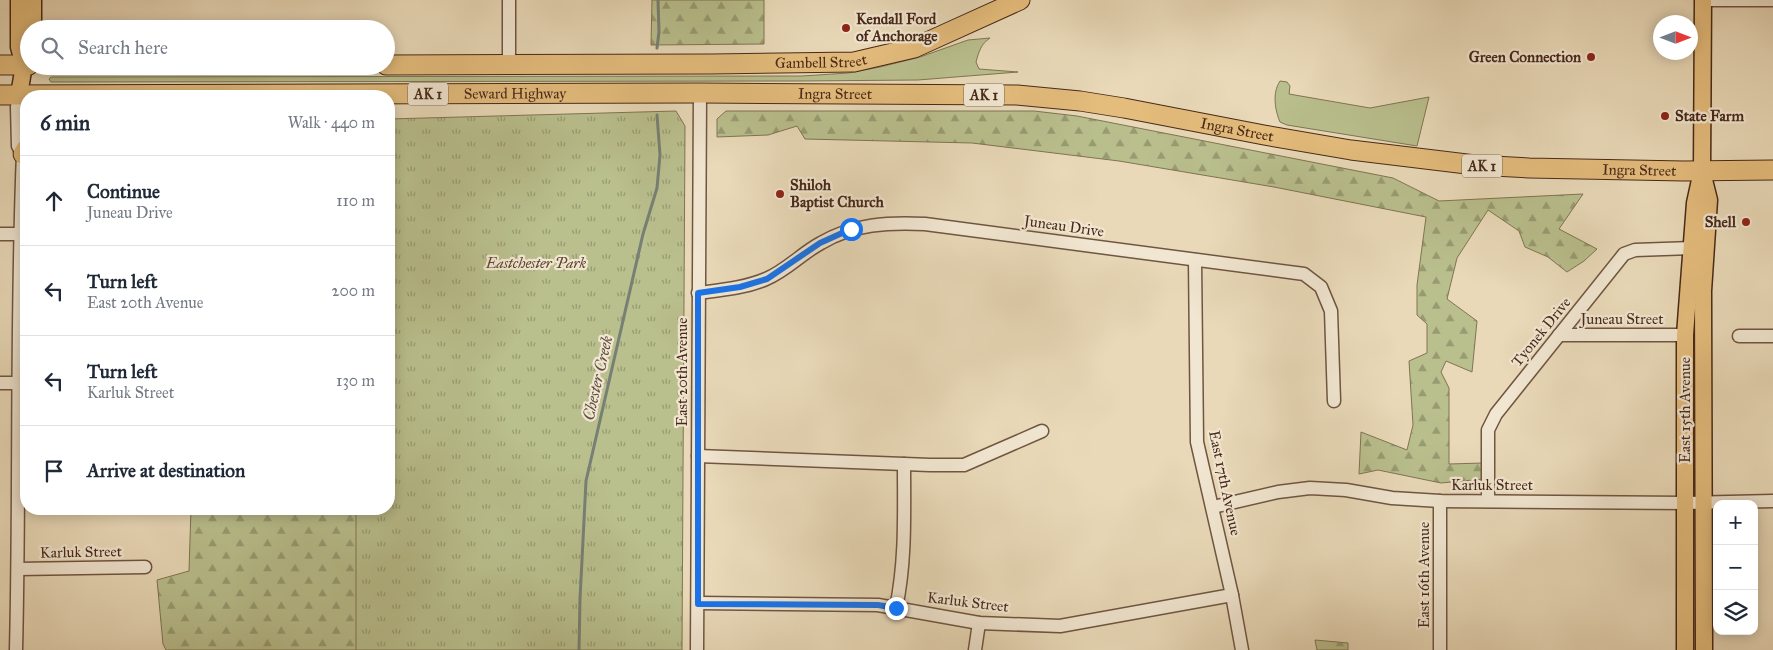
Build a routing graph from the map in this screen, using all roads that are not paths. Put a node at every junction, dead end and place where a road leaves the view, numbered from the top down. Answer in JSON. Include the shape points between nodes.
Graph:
{"nodes":[{"id":1,"x":19,"y":0,"type":"edge"},
{"id":2,"x":33,"y":0,"type":"edge"},
{"id":3,"x":508,"y":0,"type":"edge"},
{"id":4,"x":1020,"y":0,"type":"edge"},
{"id":5,"x":1702,"y":0,"type":"edge"},
{"id":6,"x":1773,"y":0,"type":"edge"},
{"id":7,"x":32,"y":20,"type":"edge"},
{"id":8,"x":20,"y":49,"type":"edge"},
{"id":9,"x":20,"y":62,"type":"edge"},
{"id":10,"x":0,"y":64,"type":"edge"},
{"id":11,"x":700,"y":64,"type":"joint"},
{"id":12,"x":395,"y":65,"type":"edge"},
{"id":13,"x":509,"y":65,"type":"junction"},
{"id":14,"x":24,"y":75,"type":"edge"},
{"id":15,"x":20,"y":90,"type":"edge"},
{"id":16,"x":20,"y":91,"type":"edge"},
{"id":17,"x":700,"y":93,"type":"junction"},
{"id":18,"x":395,"y":94,"type":"edge"},
{"id":19,"x":0,"y":95,"type":"edge"},
{"id":20,"x":19,"y":95,"type":"junction"},
{"id":21,"x":20,"y":147,"type":"edge"},
{"id":22,"x":1773,"y":170,"type":"edge"},
{"id":23,"x":1702,"y":171,"type":"junction"},
{"id":24,"x":0,"y":234,"type":"edge"},
{"id":25,"x":20,"y":234,"type":"edge"},
{"id":26,"x":1692,"y":248,"type":"junction"},
{"id":27,"x":1196,"y":260,"type":"junction"},
{"id":28,"x":698,"y":293,"type":"junction"},
{"id":29,"x":20,"y":323,"type":"edge"},
{"id":30,"x":1558,"y":335,"type":"junction"},
{"id":31,"x":1685,"y":336,"type":"junction"},
{"id":32,"x":1739,"y":336,"type":"dead end"},
{"id":33,"x":1773,"y":336,"type":"edge"},
{"id":34,"x":0,"y":383,"type":"edge"},
{"id":35,"x":18,"y":383,"type":"junction"},
{"id":36,"x":20,"y":392,"type":"edge"},
{"id":37,"x":1334,"y":401,"type":"dead end"},
{"id":38,"x":1042,"y":431,"type":"dead end"},
{"id":39,"x":698,"y":456,"type":"junction"},
{"id":40,"x":904,"y":464,"type":"junction"},
{"id":41,"x":20,"y":486,"type":"edge"},
{"id":42,"x":1440,"y":501,"type":"junction"},
{"id":43,"x":1488,"y":501,"type":"junction"},
{"id":44,"x":1773,"y":501,"type":"edge"},
{"id":45,"x":1686,"y":502,"type":"junction"},
{"id":46,"x":1704,"y":502,"type":"junction"},
{"id":47,"x":1213,"y":507,"type":"junction"},
{"id":48,"x":145,"y":568,"type":"dead end"},
{"id":49,"x":18,"y":569,"type":"junction"},
{"id":50,"x":1232,"y":595,"type":"junction"},
{"id":51,"x":698,"y":604,"type":"junction"},
{"id":52,"x":896,"y":608,"type":"junction"},
{"id":53,"x":979,"y":623,"type":"junction"},
{"id":54,"x":16,"y":650,"type":"edge"},
{"id":55,"x":697,"y":650,"type":"edge"},
{"id":56,"x":975,"y":650,"type":"edge"},
{"id":57,"x":1242,"y":650,"type":"edge"},
{"id":58,"x":1440,"y":650,"type":"edge"},
{"id":59,"x":1685,"y":650,"type":"edge"},
{"id":60,"x":1704,"y":650,"type":"edge"}],
"edges":[{"from":1,"to":8,"type":"main road"},
{"from":2,"to":7,"type":"main road"},
{"from":3,"to":13,"type":"street"},
{"from":4,"to":11,"type":"highway","name":"Gambell Street","number":"AK 1","via":[[914,48],[854,62]]},
{"from":5,"to":6,"type":"street"},
{"from":5,"to":23,"type":"main road","name":"East 15th Avenue"},
{"from":9,"to":10,"type":"highway"},
{"from":11,"to":13,"type":"highway","name":"Seward Highway","number":"AK 1"},
{"from":12,"to":13,"type":"highway","name":"Seward Highway","number":"AK 1"},
{"from":14,"to":15,"type":"main road"},
{"from":16,"to":20,"type":"main road"},
{"from":17,"to":18,"type":"highway","name":"Seward Highway","number":"AK 1"},
{"from":17,"to":23,"type":"highway","name":"Ingra Street","number":"AK 1","via":[[1016,95],[1080,101],[1264,135],[1438,162],[1529,168]]},
{"from":17,"to":28,"type":"street","name":"East 20th Avenue"},
{"from":19,"to":20,"type":"highway","name":"Seward Highway","number":"AK 1"},
{"from":20,"to":21,"type":"street"},
{"from":22,"to":23,"type":"highway","name":"Ingra Street","number":"AK 1"},
{"from":23,"to":26,"type":"main road","name":"East 15th Avenue","via":[[1695,203]]},
{"from":23,"to":46,"type":"main road","name":"East 15th Avenue","via":[[1709,200],[1703,291]]},
{"from":24,"to":25,"type":"street"},
{"from":26,"to":30,"type":"street","name":"Tyonek Drive","via":[[1635,250],[1624,254]]},
{"from":26,"to":31,"type":"main road","name":"East 15th Avenue"},
{"from":27,"to":28,"type":"street","name":"Juneau Drive","via":[[893,222],[851,229],[820,243],[767,279]]},
{"from":27,"to":37,"type":"street","name":"Juneau Drive","via":[[1304,274],[1321,287],[1331,311]]},
{"from":27,"to":47,"type":"street","name":"East 17th Avenue","via":[[1197,442]]},
{"from":28,"to":39,"type":"street","name":"East 20th Avenue"},
{"from":29,"to":35,"type":"street"},
{"from":30,"to":31,"type":"street","name":"Juneau Street"},
{"from":30,"to":43,"type":"street","name":"Tyonek Drive","via":[[1496,414],[1488,430]]},
{"from":31,"to":45,"type":"main road","name":"East 15th Avenue"},
{"from":32,"to":33,"type":"street"},
{"from":34,"to":35,"type":"street"},
{"from":35,"to":36,"type":"street"},
{"from":38,"to":40,"type":"street","via":[[964,465]]},
{"from":39,"to":40,"type":"street"},
{"from":39,"to":51,"type":"street","name":"East 20th Avenue"},
{"from":40,"to":52,"type":"street","via":[[905,540]]},
{"from":41,"to":49,"type":"street"},
{"from":42,"to":43,"type":"street","name":"Karluk Street"},
{"from":42,"to":47,"type":"street","name":"Karluk Street","via":[[1310,488]]},
{"from":42,"to":58,"type":"street","name":"East 16th Avenue"},
{"from":43,"to":45,"type":"street","name":"Karluk Street"},
{"from":44,"to":46,"type":"street","name":"Karluk Street"},
{"from":45,"to":46,"type":"street","name":"Karluk Street"},
{"from":45,"to":59,"type":"main road","name":"East 15th Avenue"},
{"from":46,"to":60,"type":"main road","name":"East 15th Avenue"},
{"from":47,"to":50,"type":"street","name":"East 17th Avenue"},
{"from":48,"to":49,"type":"street","name":"Karluk Street"},
{"from":49,"to":54,"type":"street"},
{"from":50,"to":53,"type":"street","name":"Karluk Street","via":[[1060,626]]},
{"from":50,"to":57,"type":"street","name":"East 17th Avenue"},
{"from":51,"to":52,"type":"street","name":"Karluk Street","via":[[878,605]]},
{"from":51,"to":55,"type":"street","name":"East 20th Avenue"},
{"from":52,"to":53,"type":"street","name":"Karluk Street"},
{"from":53,"to":56,"type":"street"}]}
